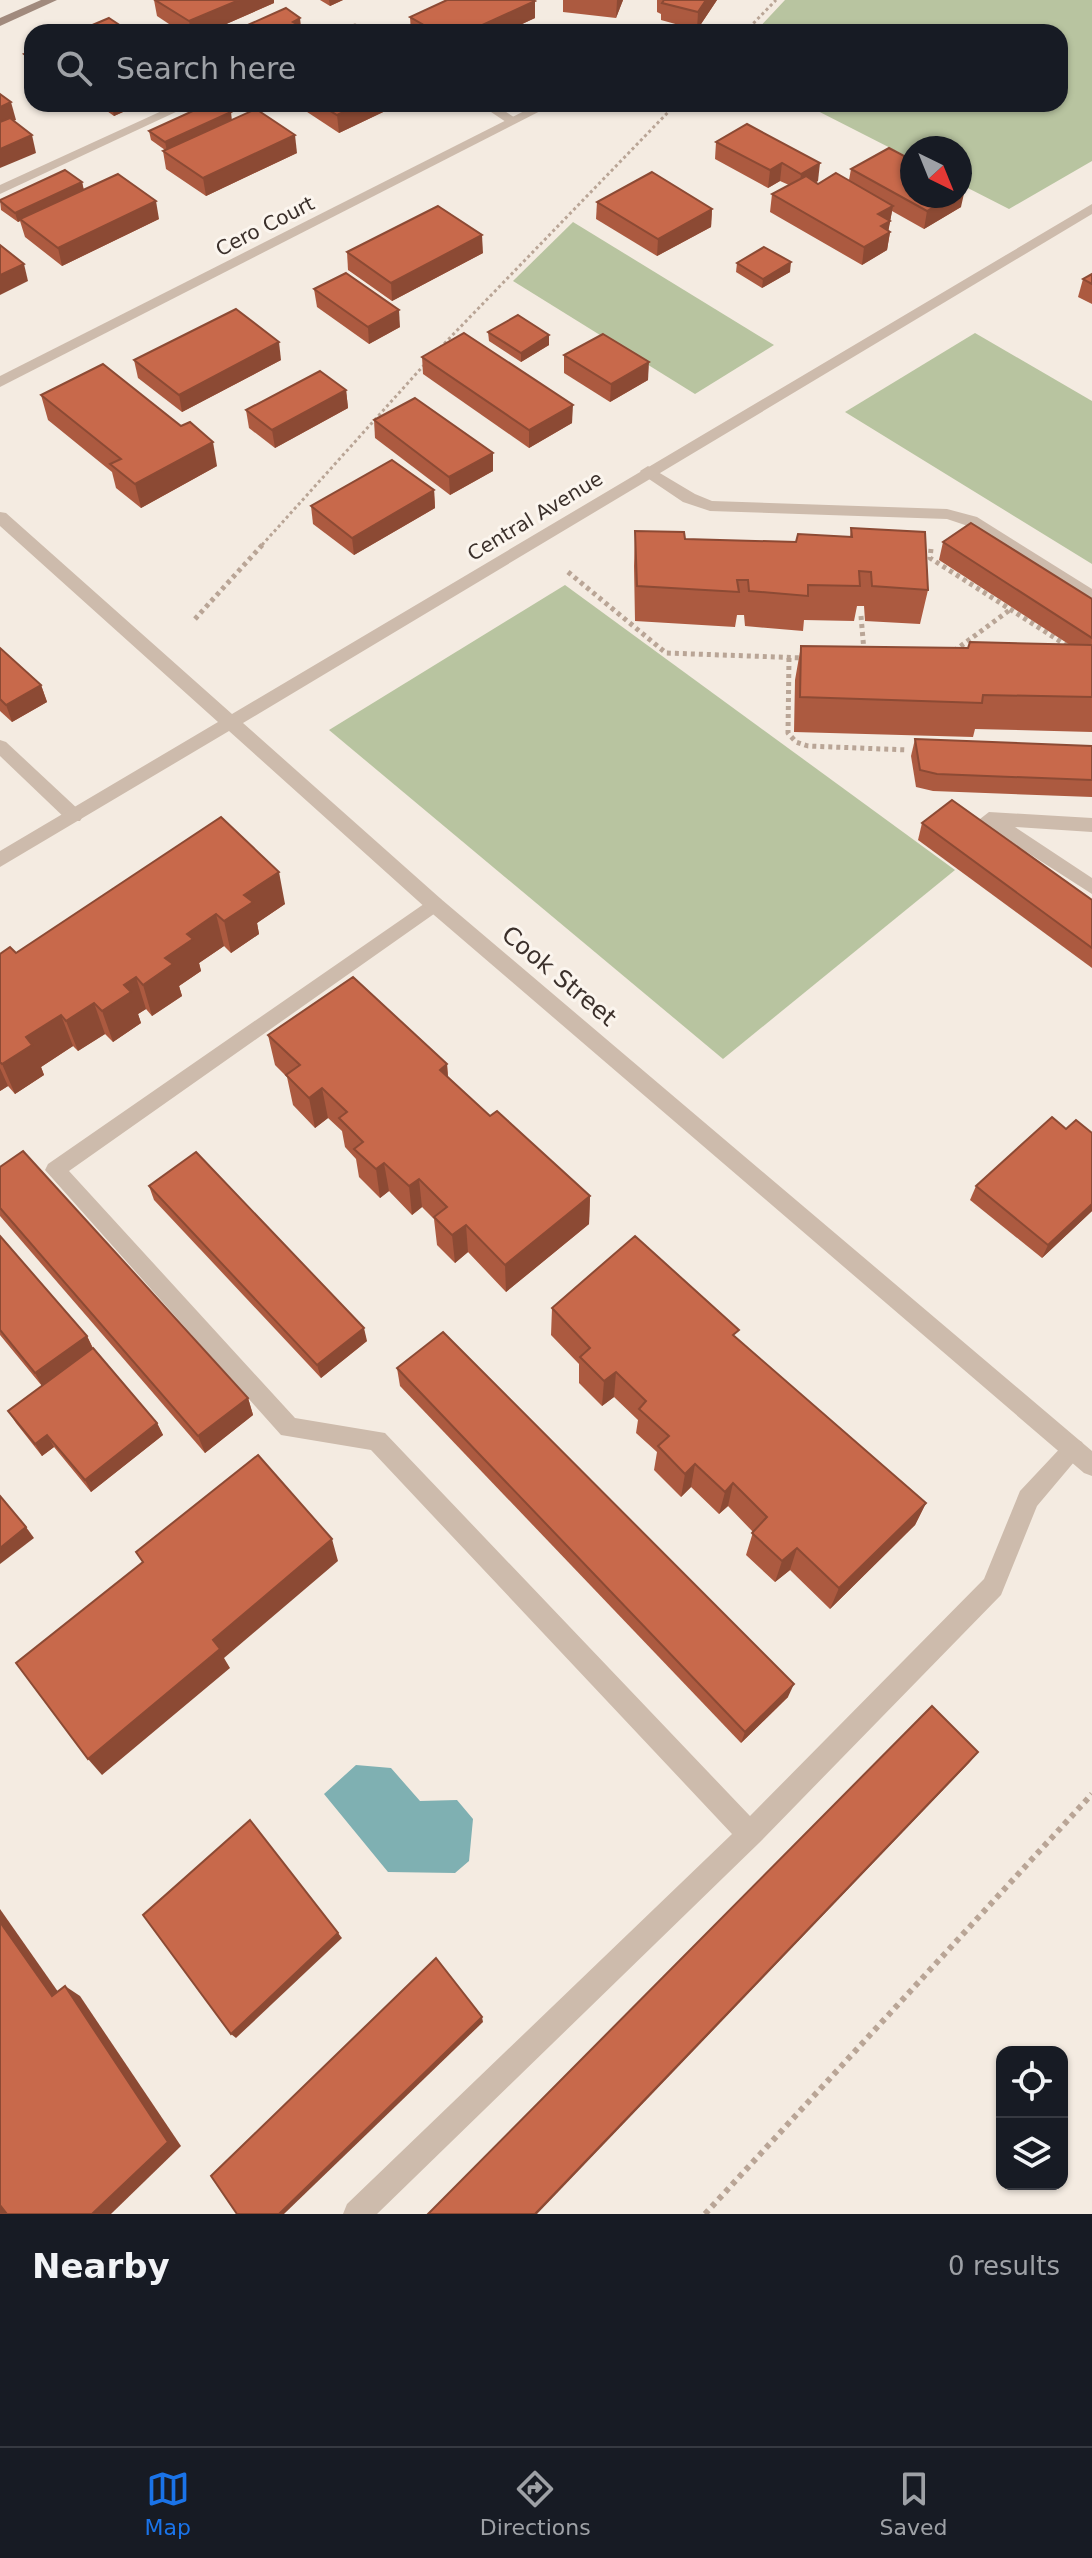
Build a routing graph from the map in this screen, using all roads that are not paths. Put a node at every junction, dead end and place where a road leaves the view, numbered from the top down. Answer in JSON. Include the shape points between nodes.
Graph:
{"nodes":[{"id":1,"x":51,"y":0,"type":"edge"},
{"id":2,"x":0,"y":22,"type":"edge"},
{"id":3,"x":170,"y":112,"type":"edge"},
{"id":4,"x":499,"y":112,"type":"edge"},
{"id":5,"x":532,"y":112,"type":"edge"},
{"id":6,"x":514,"y":121,"type":"junction"},
{"id":7,"x":0,"y":190,"type":"edge"},
{"id":8,"x":1092,"y":208,"type":"edge"},
{"id":9,"x":0,"y":382,"type":"edge"},
{"id":10,"x":648,"y":471,"type":"junction"},
{"id":11,"x":0,"y":517,"type":"edge"},
{"id":12,"x":1092,"y":597,"type":"edge"},
{"id":13,"x":230,"y":723,"type":"junction"},
{"id":14,"x":0,"y":746,"type":"edge"},
{"id":15,"x":74,"y":816,"type":"junction"},
{"id":16,"x":1092,"y":825,"type":"edge"},
{"id":17,"x":0,"y":860,"type":"edge"},
{"id":18,"x":1092,"y":887,"type":"edge"},
{"id":19,"x":434,"y":904,"type":"junction"},
{"id":20,"x":1083,"y":1457,"type":"edge"},
{"id":21,"x":750,"y":1834,"type":"junction"},
{"id":22,"x":357,"y":2214,"type":"edge"}],
"edges":[{"from":1,"to":2,"type":"main road"},
{"from":3,"to":7,"type":"street"},
{"from":4,"to":6,"type":"street"},
{"from":5,"to":6,"type":"street","name":"Cero Court"},
{"from":6,"to":9,"type":"street","name":"Cero Court"},
{"from":8,"to":10,"type":"street","name":"Central Avenue"},
{"from":10,"to":12,"type":"street","via":[[710,506],[947,514],[971,521]]},
{"from":10,"to":13,"type":"street","name":"Central Avenue"},
{"from":11,"to":13,"type":"street","name":"Cook Street"},
{"from":13,"to":15,"type":"street","name":"Central Avenue"},
{"from":13,"to":19,"type":"street","name":"Cook Street"},
{"from":14,"to":15,"type":"street"},
{"from":15,"to":17,"type":"street","name":"Central Avenue"},
{"from":16,"to":18,"type":"street","via":[[989,819]]},
{"from":19,"to":20,"type":"street","name":"Cook Street"},
{"from":19,"to":21,"type":"street","via":[[55,1170],[289,1428],[377,1440]]},
{"from":20,"to":21,"type":"street","via":[[1028,1499],[993,1587]]},
{"from":21,"to":22,"type":"street"}]}
